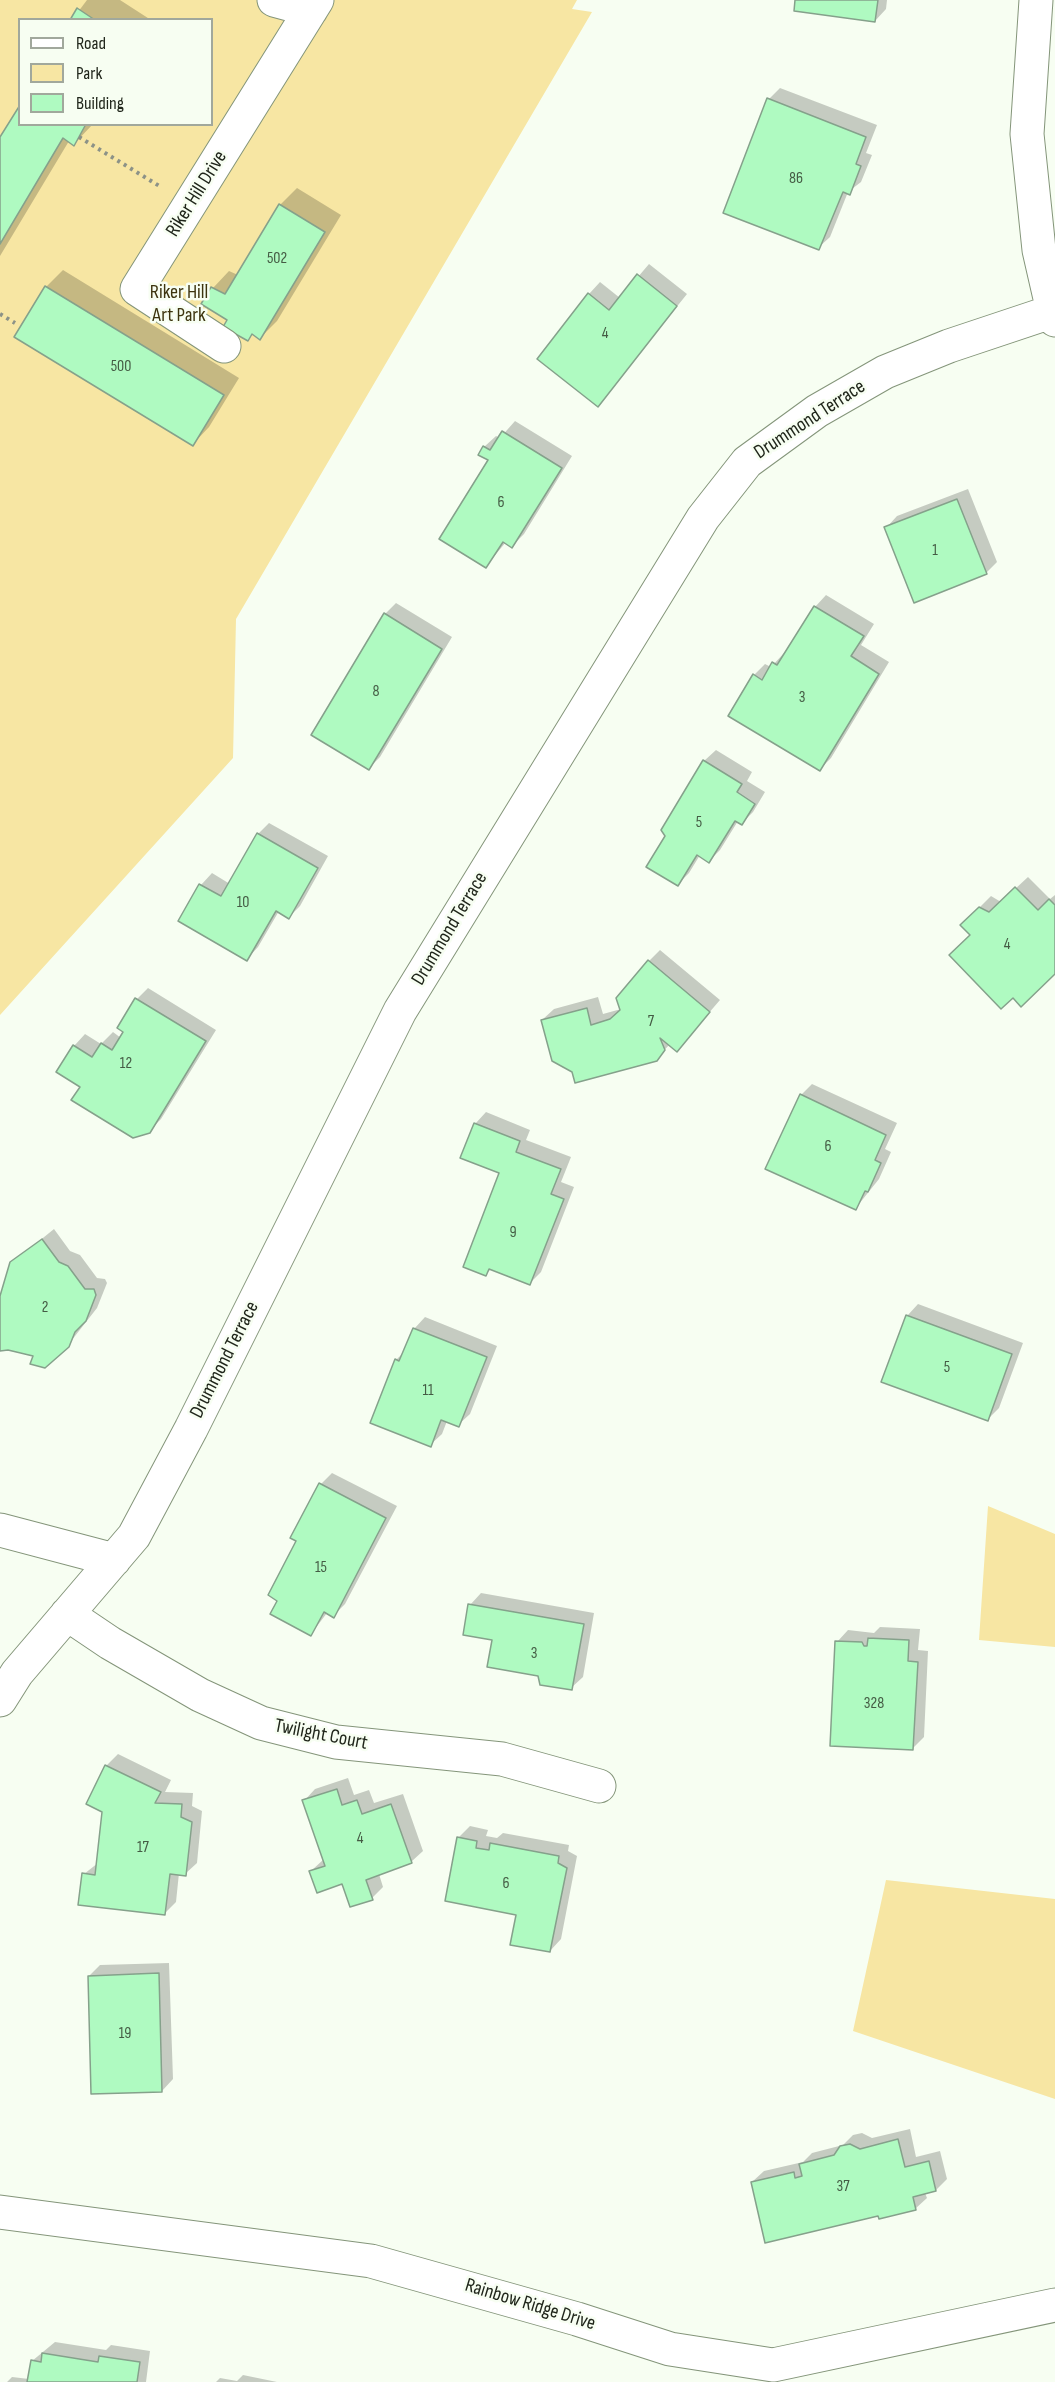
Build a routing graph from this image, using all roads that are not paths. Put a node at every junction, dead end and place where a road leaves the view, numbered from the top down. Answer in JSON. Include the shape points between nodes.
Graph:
{"nodes":[{"id":1,"x":274,"y":0,"type":"edge"},
{"id":2,"x":1036,"y":0,"type":"edge"},
{"id":3,"x":314,"y":5,"type":"edge"},
{"id":4,"x":1053,"y":316,"type":"edge"},
{"id":5,"x":224,"y":346,"type":"dead end"},
{"id":6,"x":0,"y":1530,"type":"edge"},
{"id":7,"x":114,"y":1560,"type":"junction"},
{"id":8,"x":68,"y":1614,"type":"junction"},
{"id":9,"x":0,"y":1700,"type":"edge"},
{"id":10,"x":599,"y":1786,"type":"dead end"},
{"id":11,"x":0,"y":2212,"type":"edge"},
{"id":12,"x":1055,"y":2305,"type":"edge"}],
"edges":[{"from":1,"to":3,"type":"street","name":"Riker Hill Drive"},
{"from":2,"to":4,"type":"street","via":[[1028,134],[1040,250]]},
{"from":3,"to":5,"type":"street","name":"Riker Hill Drive","via":[[137,289]]},
{"from":4,"to":7,"type":"street","name":"Drummond Terrace","via":[[949,346],[885,372],[817,411],[747,462],[703,518],[400,1011],[191,1428],[134,1536]]},
{"from":6,"to":7,"type":"street"},
{"from":7,"to":8,"type":"street","name":"Drummond Terrace"},
{"from":8,"to":9,"type":"street","name":"Drummond Terrace","via":[[17,1673]]},
{"from":8,"to":10,"type":"street","name":"Twilight Court","via":[[200,1695],[261,1723],[336,1742],[502,1759]]},
{"from":11,"to":12,"type":"street","name":"Rainbow Ridge Drive","via":[[371,2260],[670,2349],[773,2365]]}]}
